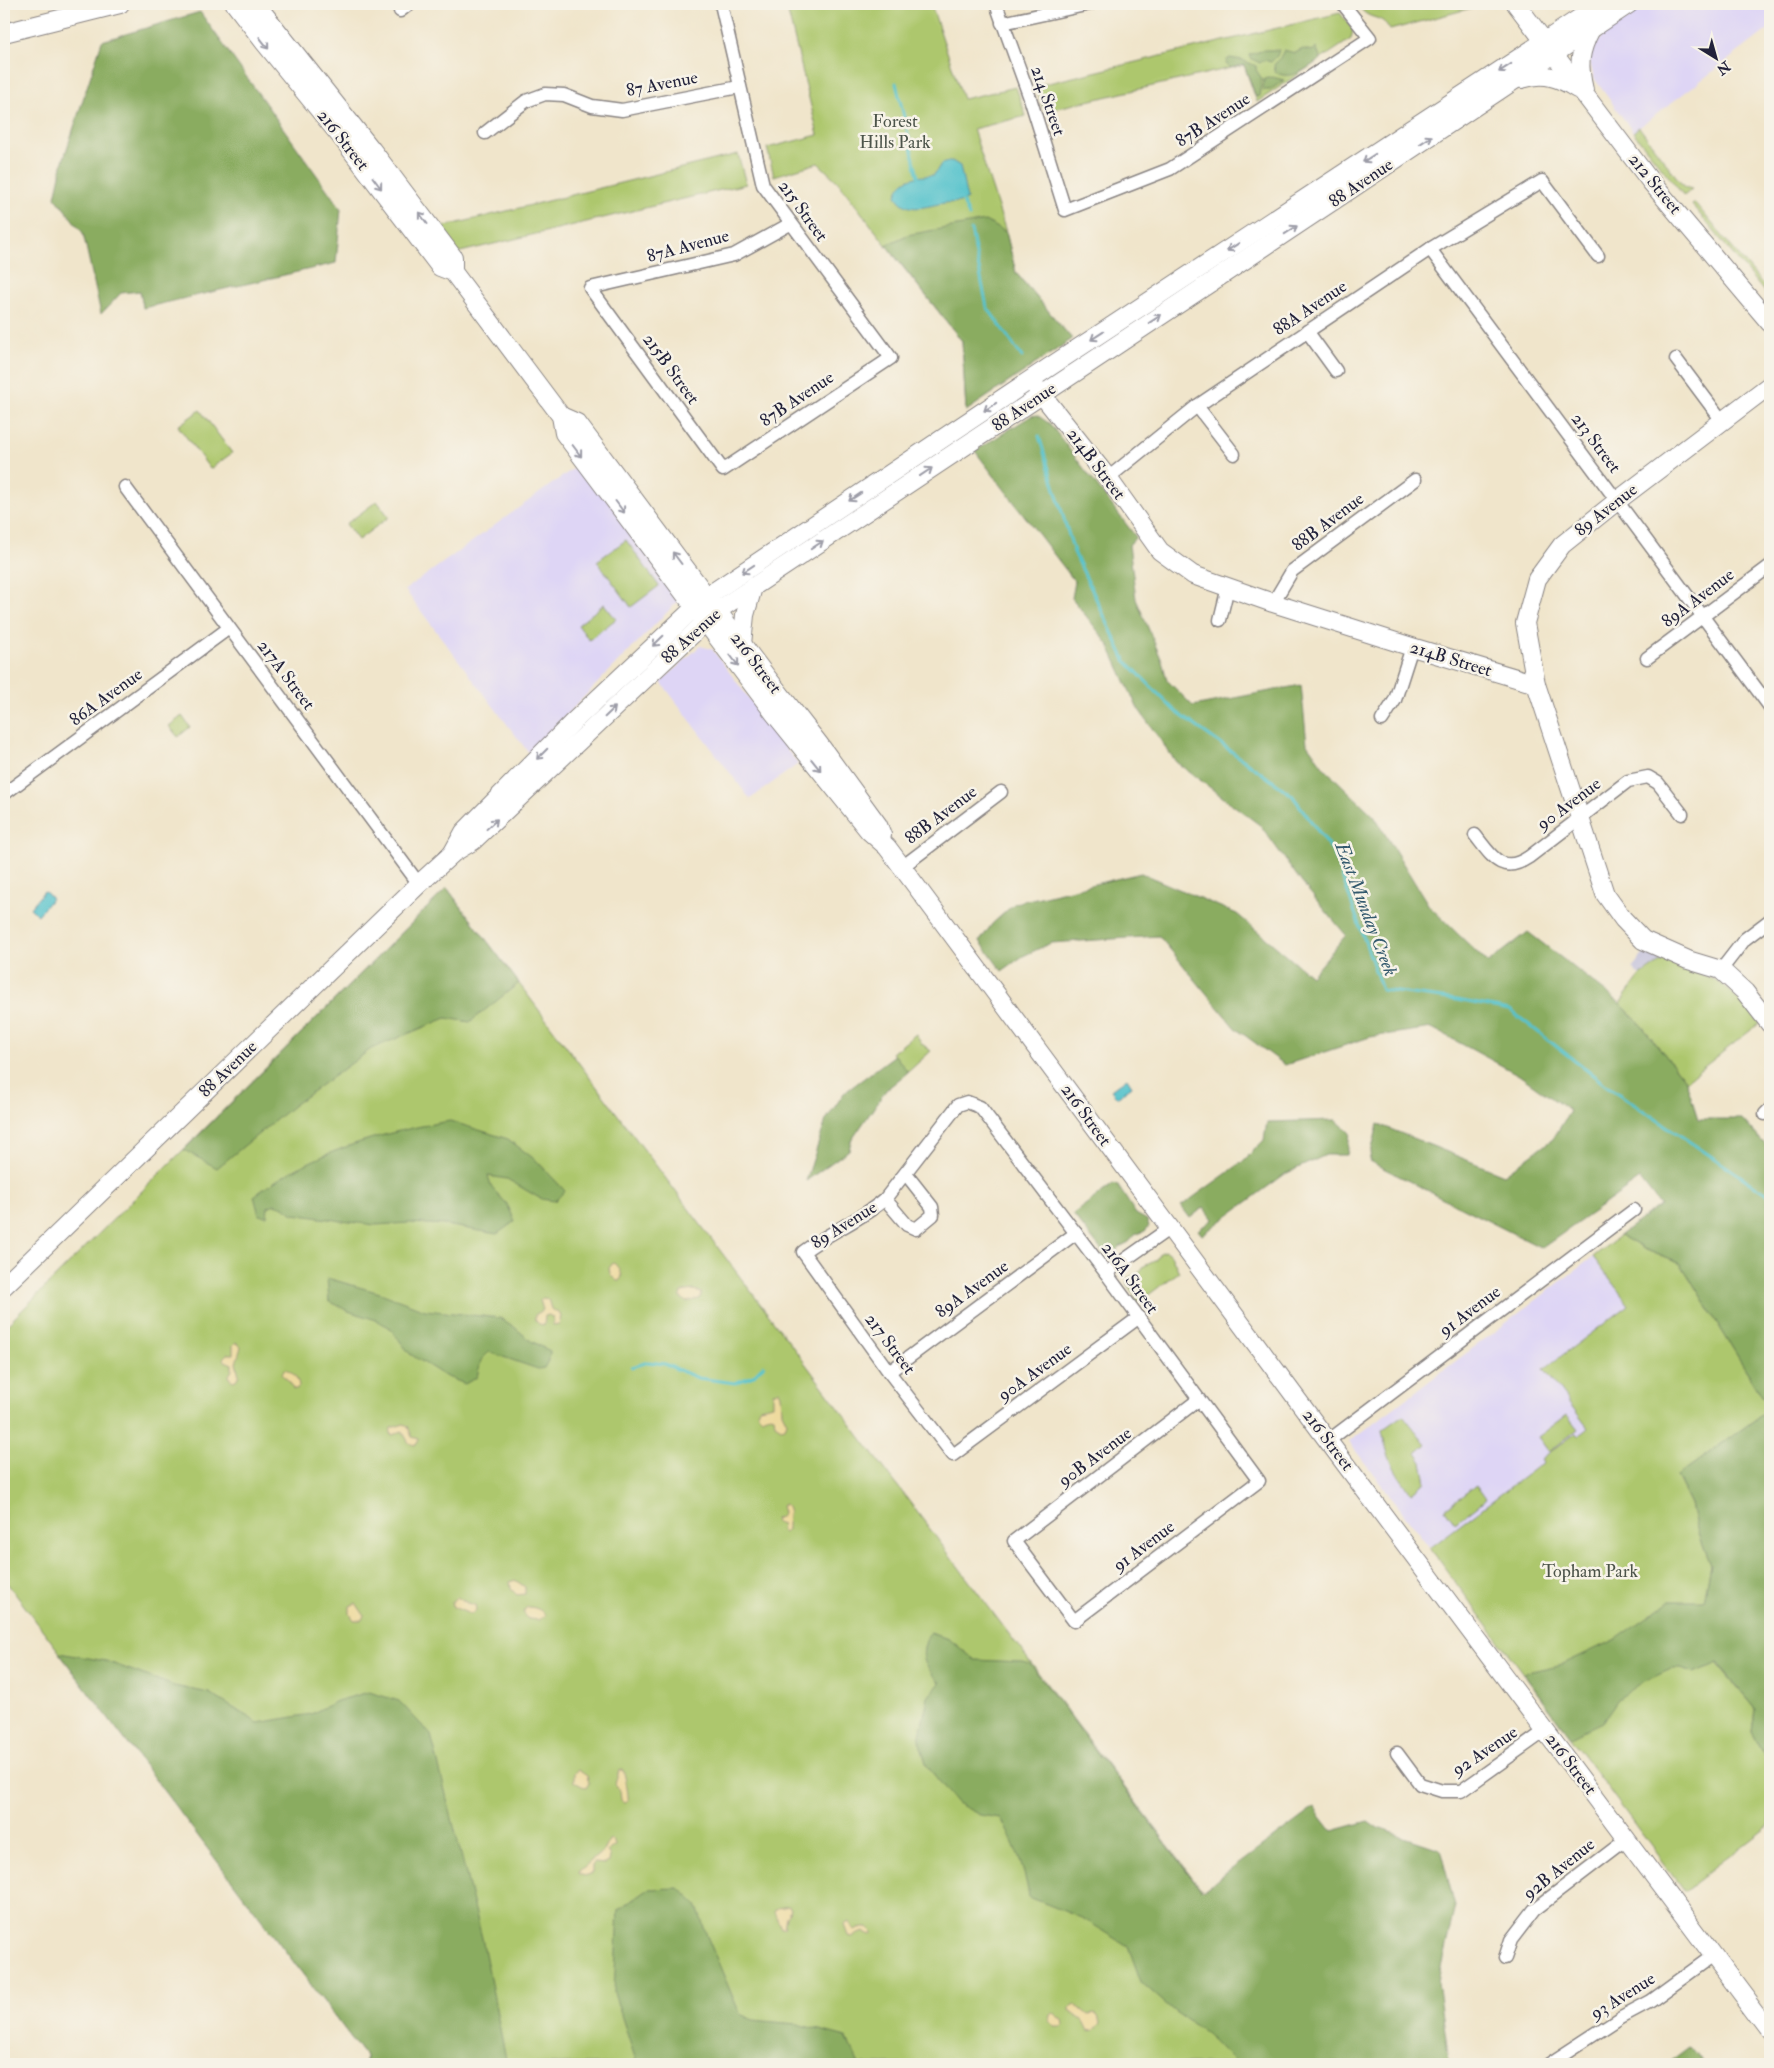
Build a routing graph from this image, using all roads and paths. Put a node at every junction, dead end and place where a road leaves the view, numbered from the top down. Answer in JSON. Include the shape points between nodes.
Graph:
{"nodes":[{"id":1,"x":120,"y":4,"type":"edge"},
{"id":2,"x":235,"y":4,"type":"edge"},
{"id":3,"x":256,"y":4,"type":"edge"},
{"id":4,"x":721,"y":4,"type":"edge"},
{"id":5,"x":996,"y":4,"type":"edge"},
{"id":6,"x":1090,"y":4,"type":"edge"},
{"id":7,"x":1343,"y":4,"type":"edge"},
{"id":8,"x":1516,"y":4,"type":"edge"},
{"id":9,"x":1601,"y":4,"type":"edge"},
{"id":10,"x":1629,"y":4,"type":"edge"},
{"id":11,"x":1002,"y":23,"type":"junction"},
{"id":12,"x":1591,"y":29,"type":"junction"},
{"id":13,"x":4,"y":33,"type":"edge"},
{"id":14,"x":1550,"y":48,"type":"junction"},
{"id":15,"x":1513,"y":81,"type":"junction"},
{"id":16,"x":739,"y":87,"type":"junction"},
{"id":17,"x":1584,"y":93,"type":"junction"},
{"id":18,"x":485,"y":134,"type":"dead end"},
{"id":19,"x":1065,"y":210,"type":"joint"},
{"id":20,"x":790,"y":224,"type":"junction"},
{"id":21,"x":1430,"y":249,"type":"junction"},
{"id":22,"x":1598,"y":256,"type":"dead end"},
{"id":23,"x":453,"y":272,"type":"junction"},
{"id":24,"x":590,"y":288,"type":"joint"},
{"id":25,"x":1770,"y":323,"type":"edge"},
{"id":26,"x":1307,"y":331,"type":"junction"},
{"id":27,"x":891,"y":358,"type":"joint"},
{"id":28,"x":1676,"y":359,"type":"dead end"},
{"id":29,"x":1336,"y":371,"type":"dead end"},
{"id":30,"x":1031,"y":380,"type":"junction"},
{"id":31,"x":1770,"y":385,"type":"edge"},
{"id":32,"x":1042,"y":394,"type":"junction"},
{"id":33,"x":1197,"y":406,"type":"junction"},
{"id":34,"x":1722,"y":422,"type":"junction"},
{"id":35,"x":1234,"y":454,"type":"dead end"},
{"id":36,"x":723,"y":470,"type":"joint"},
{"id":37,"x":1108,"y":478,"type":"junction"},
{"id":38,"x":1415,"y":480,"type":"dead end"},
{"id":39,"x":125,"y":487,"type":"dead end"},
{"id":40,"x":1617,"y":501,"type":"junction"},
{"id":41,"x":1770,"y":566,"type":"edge"},
{"id":42,"x":753,"y":587,"type":"junction"},
{"id":43,"x":1228,"y":587,"type":"junction"},
{"id":44,"x":1272,"y":603,"type":"junction"},
{"id":45,"x":705,"y":609,"type":"junction"},
{"id":46,"x":1703,"y":616,"type":"junction"},
{"id":47,"x":1220,"y":620,"type":"dead end"},
{"id":48,"x":229,"y":628,"type":"junction"},
{"id":49,"x":742,"y":644,"type":"junction"},
{"id":50,"x":1412,"y":647,"type":"junction"},
{"id":51,"x":1647,"y":658,"type":"dead end"},
{"id":52,"x":1536,"y":684,"type":"junction"},
{"id":53,"x":1770,"y":707,"type":"edge"},
{"id":54,"x":1382,"y":720,"type":"dead end"},
{"id":55,"x":1001,"y":792,"type":"dead end"},
{"id":56,"x":4,"y":794,"type":"edge"},
{"id":57,"x":1682,"y":814,"type":"dead end"},
{"id":58,"x":1579,"y":818,"type":"junction"},
{"id":59,"x":1475,"y":835,"type":"dead end"},
{"id":60,"x":888,"y":848,"type":"junction"},
{"id":61,"x":902,"y":867,"type":"junction"},
{"id":62,"x":419,"y":884,"type":"junction"},
{"id":63,"x":1770,"y":920,"type":"edge"},
{"id":64,"x":1721,"y":970,"type":"junction"},
{"id":65,"x":1770,"y":1024,"type":"edge"},
{"id":66,"x":968,"y":1102,"type":"joint"},
{"id":67,"x":906,"y":1174,"type":"junction"},
{"id":68,"x":886,"y":1199,"type":"junction"},
{"id":69,"x":1634,"y":1210,"type":"dead end"},
{"id":70,"x":1170,"y":1228,"type":"junction"},
{"id":71,"x":1076,"y":1234,"type":"junction"},
{"id":72,"x":803,"y":1252,"type":"joint"},
{"id":73,"x":1106,"y":1273,"type":"junction"},
{"id":74,"x":4,"y":1286,"type":"edge"},
{"id":75,"x":1138,"y":1318,"type":"junction"},
{"id":76,"x":889,"y":1372,"type":"junction"},
{"id":77,"x":1198,"y":1400,"type":"junction"},
{"id":78,"x":1328,"y":1441,"type":"junction"},
{"id":79,"x":953,"y":1455,"type":"joint"},
{"id":80,"x":1259,"y":1481,"type":"joint"},
{"id":81,"x":1074,"y":1621,"type":"joint"},
{"id":82,"x":1545,"y":1731,"type":"junction"},
{"id":83,"x":1397,"y":1753,"type":"dead end"},
{"id":84,"x":1627,"y":1839,"type":"junction"},
{"id":85,"x":1714,"y":1955,"type":"junction"},
{"id":86,"x":1505,"y":1958,"type":"dead end"},
{"id":87,"x":1770,"y":2031,"type":"edge"},
{"id":88,"x":1550,"y":2064,"type":"edge"}],
"edges":[{"from":1,"to":13,"type":"main road"},
{"from":2,"to":23,"type":"main road","name":"216 Street","one_way":true,"via":[[440,266]]},
{"from":23,"to":3,"type":"main road","name":"216 Street","one_way":true,"via":[[453,257]]},
{"from":4,"to":16,"type":"street","name":"215 Street"},
{"from":5,"to":11,"type":"street","name":"214 Street"},
{"from":6,"to":11,"type":"street"},
{"from":7,"to":19,"type":"street","name":"87B Avenue","via":[[1370,38],[1170,169]]},
{"from":8,"to":14,"type":"main road","name":"212 Street"},
{"from":9,"to":14,"type":"main road","name":"88 Avenue"},
{"from":10,"to":12,"type":"main road","name":"88 Avenue"},
{"from":11,"to":19,"type":"street","name":"214 Street","via":[[1030,98]]},
{"from":12,"to":14,"type":"main road","name":"88 Avenue"},
{"from":12,"to":17,"type":"main road","via":[[1584,42],[1579,70]]},
{"from":14,"to":15,"type":"main road","name":"88 Avenue"},
{"from":14,"to":17,"type":"main road","name":"212 Street"},
{"from":14,"to":30,"type":"main road","name":"88 Avenue","one_way":true},
{"from":15,"to":17,"type":"main road","via":[[1547,75],[1562,79]]},
{"from":32,"to":15,"type":"main road","name":"88 Avenue","one_way":true},
{"from":16,"to":18,"type":"street","name":"87 Avenue","via":[[622,110],[592,106],[564,95],[545,94],[526,101]]},
{"from":16,"to":20,"type":"street","name":"215 Street","via":[[763,185]]},
{"from":17,"to":25,"type":"main road","name":"212 Street","via":[[1651,182]]},
{"from":20,"to":24,"type":"street","name":"87A Avenue","via":[[734,255]]},
{"from":20,"to":27,"type":"street","name":"215 Street"},
{"from":21,"to":22,"type":"street","name":"88A Avenue","via":[[1542,181]]},
{"from":21,"to":26,"type":"street","name":"88A Avenue"},
{"from":21,"to":40,"type":"street","name":"213 Street"},
{"from":23,"to":45,"type":"main road","name":"216 Street","via":[[561,416],[577,423]]},
{"from":24,"to":36,"type":"street","name":"215B Street"},
{"from":26,"to":29,"type":"street"},
{"from":26,"to":33,"type":"street","name":"88A Avenue"},
{"from":27,"to":36,"type":"street","name":"87B Avenue"},
{"from":28,"to":34,"type":"street"},
{"from":30,"to":32,"type":"main road","name":"214B Street"},
{"from":30,"to":45,"type":"main road","name":"88 Avenue","one_way":true},
{"from":31,"to":34,"type":"main road","name":"89 Avenue"},
{"from":32,"to":37,"type":"main road","name":"214B Street"},
{"from":42,"to":32,"type":"main road","name":"88 Avenue","one_way":true},
{"from":33,"to":35,"type":"street"},
{"from":33,"to":37,"type":"street","name":"88A Avenue"},
{"from":34,"to":40,"type":"main road","name":"89 Avenue"},
{"from":37,"to":43,"type":"main road","name":"214B Street","via":[[1160,551],[1193,575]]},
{"from":38,"to":44,"type":"street","name":"88B Avenue","via":[[1292,571]]},
{"from":39,"to":48,"type":"street","name":"217A Street"},
{"from":40,"to":46,"type":"street","name":"213 Street"},
{"from":40,"to":52,"type":"main road","name":"89 Avenue","via":[[1562,545],[1537,579],[1525,623]]},
{"from":41,"to":46,"type":"street","name":"89A Avenue"},
{"from":42,"to":45,"type":"main road","name":"88 Avenue"},
{"from":42,"to":49,"type":"main road","via":[[745,614]]},
{"from":43,"to":44,"type":"main road","name":"214B Street"},
{"from":43,"to":47,"type":"street"},
{"from":44,"to":50,"type":"main road","name":"214B Street"},
{"from":45,"to":49,"type":"main road","name":"216 Street"},
{"from":45,"to":60,"type":"main road","name":"216 Street","one_way":true,"via":[[774,714],[868,831]]},
{"from":45,"to":62,"type":"main road","name":"88 Avenue","via":[[473,842],[453,853]]},
{"from":46,"to":51,"type":"street","name":"89A Avenue"},
{"from":46,"to":53,"type":"street","name":"213 Street"},
{"from":48,"to":56,"type":"street","name":"86A Avenue"},
{"from":48,"to":62,"type":"street","name":"217A Street"},
{"from":49,"to":60,"type":"main road","name":"216 Street","via":[[878,825]]},
{"from":50,"to":52,"type":"main road","name":"214B Street"},
{"from":50,"to":54,"type":"street","via":[[1395,700]]},
{"from":52,"to":58,"type":"main road"},
{"from":55,"to":61,"type":"street","name":"88B Avenue"},
{"from":57,"to":58,"type":"street","name":"90 Avenue","via":[[1658,783],[1648,777],[1628,781]]},
{"from":58,"to":59,"type":"street","name":"90 Avenue","via":[[1529,857],[1511,865],[1493,857]]},
{"from":58,"to":64,"type":"main road","via":[[1605,894],[1623,919],[1644,940],[1688,960]]},
{"from":60,"to":61,"type":"main road","name":"216 Street"},
{"from":61,"to":70,"type":"main road","name":"216 Street"},
{"from":62,"to":74,"type":"main road","name":"88 Avenue"},
{"from":63,"to":64,"type":"street","via":[[1745,939]]},
{"from":64,"to":65,"type":"main road","via":[[1745,992]]},
{"from":66,"to":67,"type":"street","name":"89 Avenue","via":[[958,1105]]},
{"from":66,"to":71,"type":"street","name":"216A Street","via":[[980,1107]]},
{"from":67,"to":68,"type":"street","name":"89 Avenue"},
{"from":67,"to":68,"type":"street","name":"89 Avenue","via":[[932,1207],[933,1215],[916,1229],[907,1226]]},
{"from":68,"to":72,"type":"street","name":"89 Avenue"},
{"from":69,"to":78,"type":"street","name":"91 Avenue"},
{"from":70,"to":73,"type":"street"},
{"from":70,"to":78,"type":"main road","name":"216 Street"},
{"from":71,"to":73,"type":"street","name":"216A Street"},
{"from":71,"to":76,"type":"street","name":"89A Avenue"},
{"from":72,"to":76,"type":"street","name":"217 Street"},
{"from":73,"to":75,"type":"street","name":"216A Street"},
{"from":75,"to":77,"type":"street","name":"216A Street"},
{"from":75,"to":79,"type":"street","name":"90A Avenue"},
{"from":76,"to":79,"type":"street","name":"217 Street"},
{"from":77,"to":80,"type":"street","name":"216A Street"},
{"from":77,"to":81,"type":"street","name":"90B Avenue","via":[[1014,1541]]},
{"from":78,"to":82,"type":"main road","name":"216 Street"},
{"from":80,"to":81,"type":"street","name":"91 Avenue"},
{"from":82,"to":83,"type":"street","name":"92 Avenue","via":[[1461,1791],[1442,1791],[1420,1784]]},
{"from":82,"to":84,"type":"main road","name":"216 Street"},
{"from":84,"to":85,"type":"main road","name":"216 Street"},
{"from":84,"to":86,"type":"street","name":"92B Avenue","via":[[1534,1910],[1511,1940]]},
{"from":85,"to":87,"type":"main road","name":"216 Street"},
{"from":85,"to":88,"type":"street","name":"93 Avenue","via":[[1651,2001]]}]}
